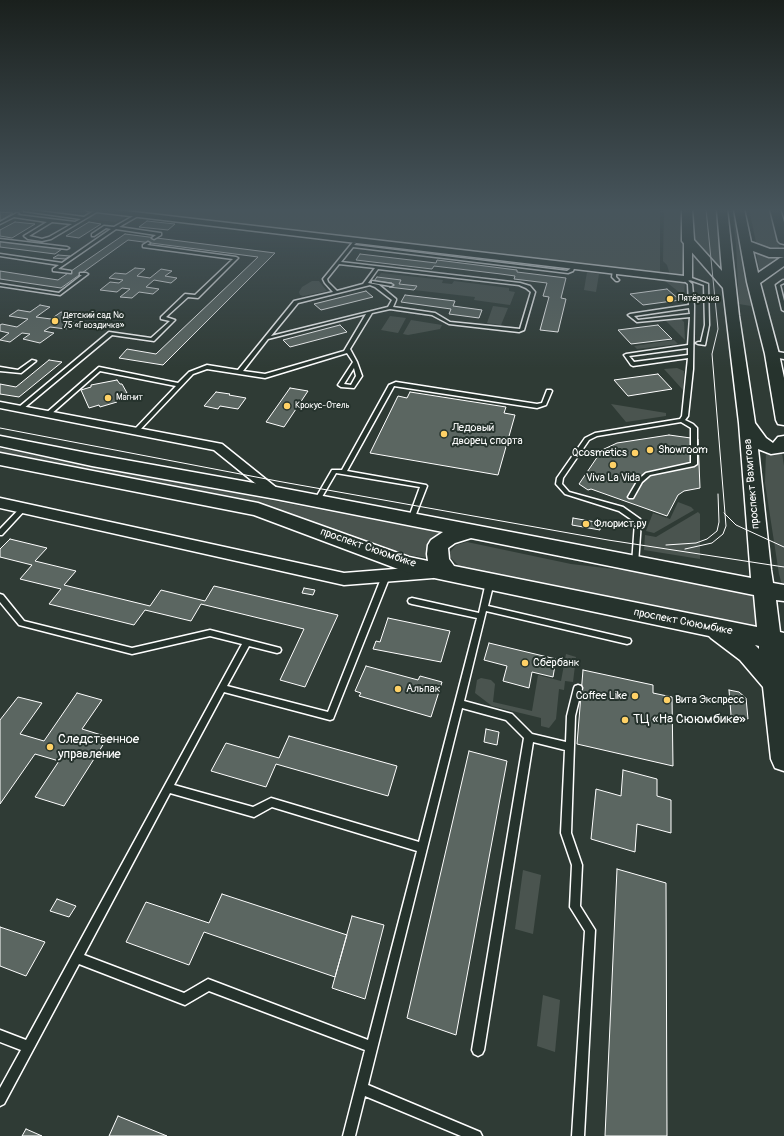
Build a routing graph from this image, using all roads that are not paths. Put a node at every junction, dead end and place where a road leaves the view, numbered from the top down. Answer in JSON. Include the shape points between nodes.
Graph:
{"nodes":[{"id":1,"x":48,"y":262,"type":"edge"},
{"id":2,"x":66,"y":262,"type":"edge"},
{"id":3,"x":232,"y":262,"type":"edge"},
{"id":4,"x":491,"y":262,"type":"edge"},
{"id":5,"x":688,"y":262,"type":"edge"},
{"id":6,"x":708,"y":262,"type":"edge"},
{"id":7,"x":722,"y":262,"type":"edge"},
{"id":8,"x":749,"y":262,"type":"edge"},
{"id":9,"x":783,"y":262,"type":"edge"},
{"id":10,"x":338,"y":263,"type":"joint"},
{"id":11,"x":63,"y":264,"type":"junction"},
{"id":12,"x":688,"y":266,"type":"junction"},
{"id":13,"x":377,"y":268,"type":"junction"},
{"id":14,"x":614,"y":271,"type":"junction"},
{"id":15,"x":70,"y":272,"type":"dead end"},
{"id":16,"x":486,"y":272,"type":"dead end"},
{"id":17,"x":716,"y":272,"type":"junction"},
{"id":18,"x":82,"y":274,"type":"dead end"},
{"id":19,"x":686,"y":278,"type":"junction"},
{"id":20,"x":483,"y":279,"type":"junction"},
{"id":21,"x":617,"y":280,"type":"dead end"},
{"id":22,"x":784,"y":281,"type":"edge"},
{"id":23,"x":753,"y":282,"type":"junction"},
{"id":24,"x":366,"y":283,"type":"junction"},
{"id":25,"x":0,"y":285,"type":"edge"},
{"id":26,"x":390,"y":285,"type":"dead end"},
{"id":27,"x":730,"y":288,"type":"junction"},
{"id":28,"x":336,"y":292,"type":"junction"},
{"id":29,"x":692,"y":306,"type":"junction"},
{"id":30,"x":390,"y":308,"type":"junction"},
{"id":31,"x":784,"y":310,"type":"edge"},
{"id":32,"x":370,"y":312,"type":"junction"},
{"id":33,"x":692,"y":315,"type":"junction"},
{"id":34,"x":732,"y":316,"type":"junction"},
{"id":35,"x":763,"y":321,"type":"junction"},
{"id":36,"x":268,"y":338,"type":"junction"},
{"id":37,"x":698,"y":343,"type":"dead end"},
{"id":38,"x":690,"y":346,"type":"junction"},
{"id":39,"x":348,"y":350,"type":"junction"},
{"id":40,"x":778,"y":355,"type":"edge"},
{"id":41,"x":690,"y":356,"type":"junction"},
{"id":42,"x":34,"y":361,"type":"dead end"},
{"id":43,"x":355,"y":362,"type":"junction"},
{"id":44,"x":0,"y":369,"type":"edge"},
{"id":45,"x":239,"y":372,"type":"junction"},
{"id":46,"x":180,"y":385,"type":"junction"},
{"id":47,"x":549,"y":391,"type":"dead end"},
{"id":48,"x":0,"y":405,"type":"edge"},
{"id":49,"x":21,"y":408,"type":"junction"},
{"id":50,"x":48,"y":414,"type":"junction"},
{"id":51,"x":682,"y":420,"type":"junction"},
{"id":52,"x":784,"y":420,"type":"edge"},
{"id":53,"x":747,"y":423,"type":"junction"},
{"id":54,"x":136,"y":432,"type":"junction"},
{"id":55,"x":0,"y":441,"type":"edge"},
{"id":56,"x":784,"y":441,"type":"edge"},
{"id":57,"x":0,"y":459,"type":"edge"},
{"id":58,"x":344,"y":472,"type":"junction"},
{"id":59,"x":276,"y":493,"type":"junction"},
{"id":60,"x":631,"y":497,"type":"dead end"},
{"id":61,"x":317,"y":502,"type":"junction"},
{"id":62,"x":0,"y":503,"type":"edge"},
{"id":63,"x":24,"y":508,"type":"junction"},
{"id":64,"x":411,"y":520,"type":"junction"},
{"id":65,"x":467,"y":532,"type":"junction"},
{"id":66,"x":0,"y":533,"type":"edge"},
{"id":67,"x":635,"y":564,"type":"junction"},
{"id":68,"x":443,"y":572,"type":"junction"},
{"id":69,"x":386,"y":576,"type":"junction"},
{"id":70,"x":490,"y":582,"type":"junction"},
{"id":71,"x":769,"y":584,"type":"edge"},
{"id":72,"x":0,"y":597,"type":"edge"},
{"id":73,"x":412,"y":601,"type":"dead end"},
{"id":74,"x":482,"y":612,"type":"junction"},
{"id":75,"x":713,"y":628,"type":"junction"},
{"id":76,"x":777,"y":640,"type":"edge"},
{"id":77,"x":628,"y":641,"type":"dead end"},
{"id":78,"x":247,"y":642,"type":"junction"},
{"id":79,"x":277,"y":650,"type":"dead end"},
{"id":80,"x":776,"y":686,"type":"junction"},
{"id":81,"x":222,"y":688,"type":"junction"},
{"id":82,"x":578,"y":688,"type":"dead end"},
{"id":83,"x":460,"y":704,"type":"junction"},
{"id":84,"x":529,"y":737,"type":"junction"},
{"id":85,"x":570,"y":748,"type":"junction"},
{"id":86,"x":784,"y":758,"type":"edge"},
{"id":87,"x":168,"y":788,"type":"junction"},
{"id":88,"x":422,"y":848,"type":"junction"},
{"id":89,"x":76,"y":958,"type":"junction"},
{"id":90,"x":0,"y":1036,"type":"edge"},
{"id":91,"x":28,"y":1047,"type":"junction"},
{"id":92,"x":372,"y":1047,"type":"junction"},
{"id":93,"x":478,"y":1050,"type":"dead end"},
{"id":94,"x":362,"y":1089,"type":"junction"},
{"id":95,"x":0,"y":1100,"type":"edge"},
{"id":96,"x":349,"y":1136,"type":"edge"},
{"id":97,"x":476,"y":1136,"type":"edge"},
{"id":98,"x":578,"y":1136,"type":"edge"}],
"edges":[{"from":1,"to":11,"type":"lane"},
{"from":2,"to":11,"type":"lane"},
{"from":3,"to":49,"type":"lane","via":[[196,297],[187,296],[163,318],[173,320],[152,340],[111,334]]},
{"from":4,"to":14,"type":"street"},
{"from":5,"to":12,"type":"street"},
{"from":6,"to":17,"type":"main road"},
{"from":7,"to":27,"type":"main road","name":"проспект Вахитова"},
{"from":8,"to":23,"type":"main road"},
{"from":9,"to":23,"type":"main road"},
{"from":10,"to":13,"type":"lane"},
{"from":10,"to":28,"type":"lane","via":[[325,279]]},
{"from":11,"to":15,"type":"lane","via":[[54,270]]},
{"from":12,"to":17,"type":"street","via":[[698,264]]},
{"from":12,"to":19,"type":"street"},
{"from":13,"to":20,"type":"lane"},
{"from":13,"to":24,"type":"lane"},
{"from":14,"to":19,"type":"street"},
{"from":14,"to":21,"type":"lane"},
{"from":16,"to":20,"type":"lane"},
{"from":17,"to":27,"type":"main road"},
{"from":18,"to":25,"type":"lane","via":[[86,274],[62,294]]},
{"from":19,"to":29,"type":"lane","via":[[690,284]]},
{"from":19,"to":37,"type":"lane","via":[[706,284],[707,325],[703,344]]},
{"from":20,"to":30,"type":"lane","via":[[520,284],[533,292],[522,330],[515,332],[449,322],[433,314]]},
{"from":22,"to":31,"type":"lane","via":[[778,285]]},
{"from":23,"to":35,"type":"main road"},
{"from":24,"to":26,"type":"lane"},
{"from":24,"to":28,"type":"lane"},
{"from":24,"to":30,"type":"lane","via":[[377,286],[394,300]]},
{"from":27,"to":34,"type":"main road","name":"проспект Вахитова"},
{"from":28,"to":36,"type":"lane","via":[[296,302]]},
{"from":29,"to":33,"type":"lane"},
{"from":29,"to":33,"type":"lane","via":[[630,315],[636,321]]},
{"from":30,"to":32,"type":"lane"},
{"from":32,"to":36,"type":"lane"},
{"from":32,"to":39,"type":"lane"},
{"from":33,"to":38,"type":"lane"},
{"from":34,"to":35,"type":"main road","via":[[736,308],[745,306],[756,311]]},
{"from":34,"to":53,"type":"main road","name":"проспект Вахитова"},
{"from":35,"to":40,"type":"main road"},
{"from":36,"to":45,"type":"lane"},
{"from":38,"to":41,"type":"lane"},
{"from":38,"to":41,"type":"lane","via":[[626,355],[633,364]]},
{"from":39,"to":43,"type":"lane"},
{"from":39,"to":45,"type":"lane","via":[[264,376]]},
{"from":40,"to":52,"type":"main road"},
{"from":41,"to":51,"type":"lane","via":[[685,416]]},
{"from":42,"to":44,"type":"lane","via":[[20,372]]},
{"from":43,"to":43,"type":"lane","via":[[348,374],[341,385],[352,387],[359,376]]},
{"from":45,"to":46,"type":"lane","via":[[207,367],[191,373]]},
{"from":46,"to":50,"type":"lane","via":[[98,369]]},
{"from":46,"to":54,"type":"lane"},
{"from":47,"to":58,"type":"lane","via":[[544,404],[537,406],[392,385]]},
{"from":48,"to":49,"type":"street"},
{"from":49,"to":50,"type":"street"},
{"from":50,"to":54,"type":"street"},
{"from":51,"to":60,"type":"lane","via":[[694,428],[695,463],[648,474],[640,481]]},
{"from":51,"to":67,"type":"lane","via":[[603,432],[592,436],[587,439],[559,481],[561,487],[570,494],[621,509],[638,521]]},
{"from":53,"to":56,"type":"main road","via":[[763,445],[780,448]]},
{"from":53,"to":71,"type":"main road","name":"проспект Вахитова"},
{"from":54,"to":59,"type":"street","via":[[218,447]]},
{"from":55,"to":59,"type":"main road"},
{"from":57,"to":68,"type":"main road","name":"проспект Сююмбике","via":[[258,509],[406,564]]},
{"from":58,"to":61,"type":"lane","via":[[334,471]]},
{"from":58,"to":64,"type":"lane","via":[[424,486]]},
{"from":59,"to":61,"type":"main road"},
{"from":61,"to":64,"type":"main road"},
{"from":62,"to":63,"type":"street"},
{"from":63,"to":66,"type":"lane"},
{"from":63,"to":69,"type":"street","via":[[344,578]]},
{"from":64,"to":65,"type":"main road"},
{"from":65,"to":67,"type":"main road"},
{"from":65,"to":68,"type":"main road","via":[[448,538],[438,545],[437,554]]},
{"from":67,"to":71,"type":"main road","via":[[709,578]]},
{"from":68,"to":69,"type":"street"},
{"from":68,"to":70,"type":"main road","name":"проспект Сююмбике"},
{"from":69,"to":81,"type":"lane","via":[[330,716]]},
{"from":70,"to":74,"type":"lane"},
{"from":70,"to":75,"type":"main road","name":"проспект Сююмбике"},
{"from":71,"to":76,"type":"main road","name":"проспект Вахитова"},
{"from":72,"to":78,"type":"lane","via":[[22,623],[132,651],[210,633]]},
{"from":73,"to":74,"type":"lane"},
{"from":74,"to":77,"type":"lane"},
{"from":74,"to":83,"type":"lane"},
{"from":75,"to":76,"type":"main road","name":"проспект Сююмбике"},
{"from":75,"to":80,"type":"main road","via":[[748,653]]},
{"from":76,"to":80,"type":"main road","name":"проспект Вахитова"},
{"from":78,"to":79,"type":"lane"},
{"from":78,"to":81,"type":"lane"},
{"from":80,"to":86,"type":"main road","name":"проспект Вахитова"},
{"from":81,"to":87,"type":"lane"},
{"from":82,"to":85,"type":"lane","via":[[571,716]]},
{"from":83,"to":84,"type":"lane","via":[[509,717]]},
{"from":83,"to":88,"type":"lane"},
{"from":84,"to":85,"type":"lane"},
{"from":84,"to":93,"type":"lane"},
{"from":85,"to":98,"type":"lane","via":[[566,833],[577,864],[575,907],[590,930]]},
{"from":87,"to":88,"type":"lane","via":[[254,812],[271,802]]},
{"from":87,"to":89,"type":"lane"},
{"from":88,"to":92,"type":"lane"},
{"from":89,"to":91,"type":"lane"},
{"from":89,"to":92,"type":"lane","via":[[185,999],[208,985]]},
{"from":90,"to":91,"type":"lane"},
{"from":91,"to":95,"type":"lane"},
{"from":92,"to":94,"type":"lane"},
{"from":94,"to":96,"type":"lane"},
{"from":94,"to":97,"type":"lane"}]}
